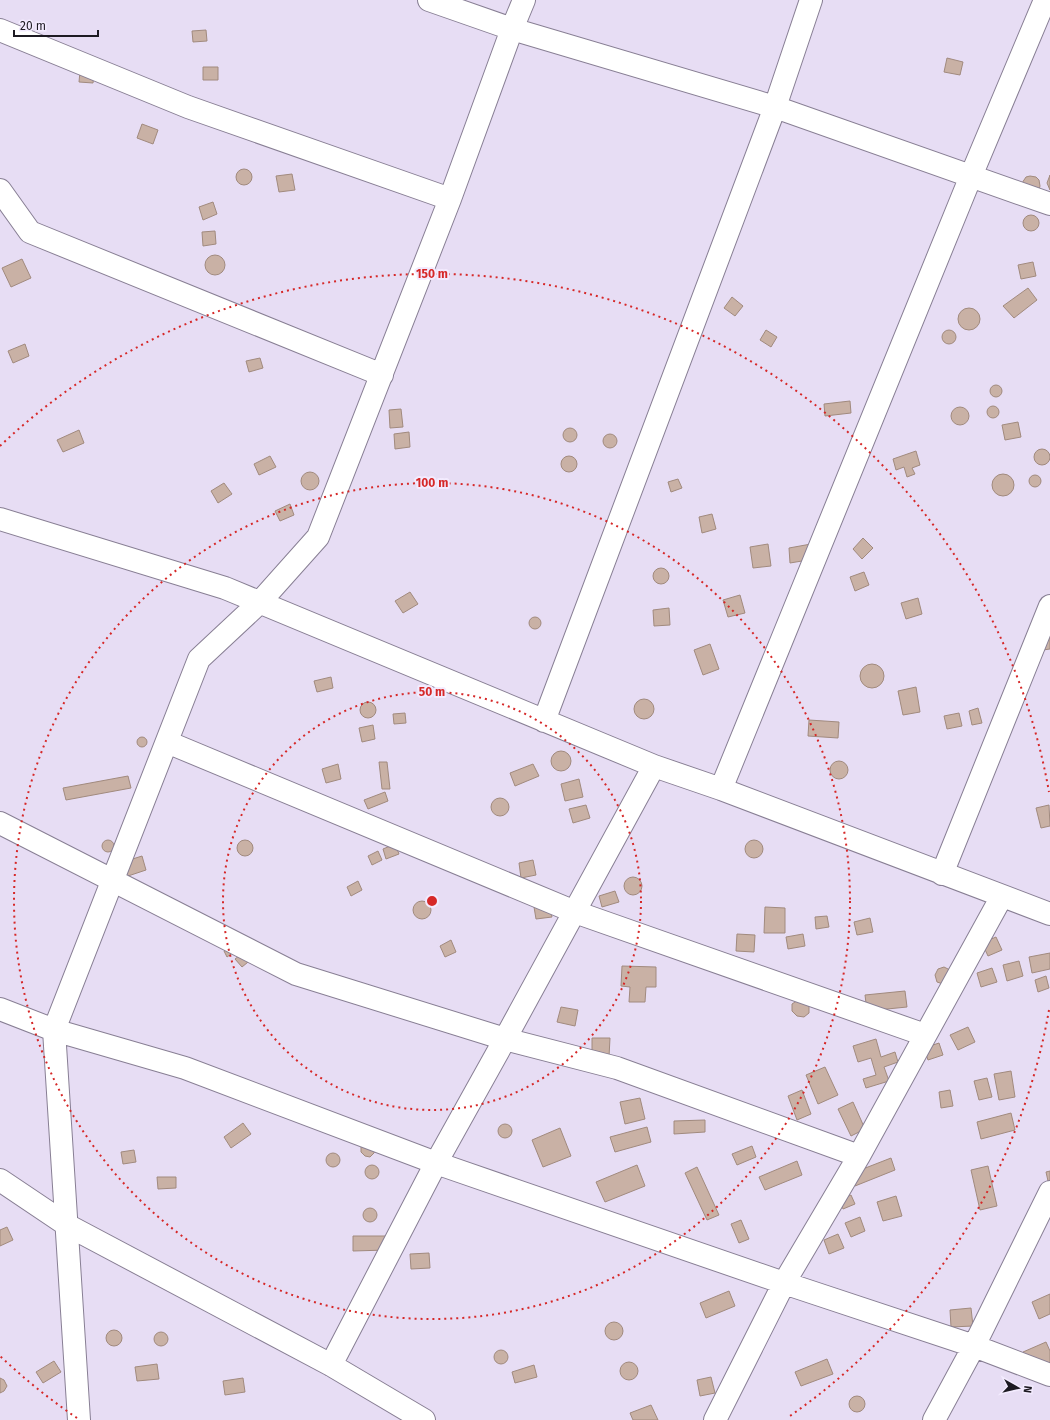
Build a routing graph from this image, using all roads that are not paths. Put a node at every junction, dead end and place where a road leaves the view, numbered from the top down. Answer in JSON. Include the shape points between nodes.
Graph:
{"nodes":[{"id":1,"x":430,"y":0,"type":"edge"},
{"id":2,"x":524,"y":0,"type":"edge"},
{"id":3,"x":812,"y":0,"type":"edge"},
{"id":4,"x":1045,"y":0,"type":"edge"},
{"id":5,"x":512,"y":29,"type":"junction"},
{"id":6,"x":0,"y":30,"type":"edge"},
{"id":7,"x":774,"y":107,"type":"junction"},
{"id":8,"x":971,"y":176,"type":"junction"},
{"id":9,"x":0,"y":190,"type":"edge"},
{"id":10,"x":450,"y":199,"type":"junction"},
{"id":11,"x":1050,"y":204,"type":"edge"},
{"id":12,"x":382,"y":375,"type":"junction"},
{"id":13,"x":0,"y":519,"type":"edge"},
{"id":14,"x":260,"y":602,"type":"junction"},
{"id":15,"x":1050,"y":606,"type":"edge"},
{"id":16,"x":544,"y":721,"type":"junction"},
{"id":17,"x":167,"y":742,"type":"junction"},
{"id":18,"x":654,"y":766,"type":"junction"},
{"id":19,"x":721,"y":789,"type":"junction"},
{"id":20,"x":0,"y":823,"type":"edge"},
{"id":21,"x":942,"y":874,"type":"junction"},
{"id":22,"x":112,"y":881,"type":"junction"},
{"id":23,"x":1002,"y":896,"type":"junction"},
{"id":24,"x":575,"y":912,"type":"junction"},
{"id":25,"x":1050,"y":914,"type":"edge"},
{"id":26,"x":0,"y":1009,"type":"edge"},
{"id":27,"x":54,"y":1030,"type":"junction"},
{"id":28,"x":925,"y":1035,"type":"junction"},
{"id":29,"x":505,"y":1040,"type":"junction"},
{"id":30,"x":859,"y":1156,"type":"junction"},
{"id":31,"x":436,"y":1163,"type":"junction"},
{"id":32,"x":0,"y":1180,"type":"edge"},
{"id":33,"x":1050,"y":1192,"type":"edge"},
{"id":34,"x":67,"y":1225,"type":"junction"},
{"id":35,"x":784,"y":1283,"type":"junction"},
{"id":36,"x":974,"y":1346,"type":"junction"},
{"id":37,"x":331,"y":1365,"type":"junction"},
{"id":38,"x":1050,"y":1375,"type":"edge"},
{"id":39,"x":79,"y":1420,"type":"edge"},
{"id":40,"x":424,"y":1420,"type":"edge"},
{"id":41,"x":715,"y":1420,"type":"edge"},
{"id":42,"x":934,"y":1420,"type":"edge"}],
"edges":[{"from":1,"to":5,"type":"street"},
{"from":2,"to":5,"type":"street"},
{"from":3,"to":7,"type":"street"},
{"from":4,"to":8,"type":"street"},
{"from":5,"to":7,"type":"street"},
{"from":5,"to":10,"type":"street"},
{"from":6,"to":10,"type":"street","via":[[188,107]]},
{"from":7,"to":8,"type":"street"},
{"from":7,"to":16,"type":"street"},
{"from":8,"to":11,"type":"street"},
{"from":8,"to":19,"type":"street"},
{"from":9,"to":12,"type":"street","via":[[30,232]]},
{"from":10,"to":12,"type":"street"},
{"from":12,"to":14,"type":"street","via":[[318,537]]},
{"from":13,"to":14,"type":"street","via":[[225,588]]},
{"from":14,"to":16,"type":"street"},
{"from":14,"to":17,"type":"street","via":[[199,659]]},
{"from":15,"to":21,"type":"street"},
{"from":16,"to":18,"type":"street"},
{"from":17,"to":22,"type":"street"},
{"from":17,"to":24,"type":"street"},
{"from":18,"to":19,"type":"street"},
{"from":18,"to":24,"type":"street"},
{"from":19,"to":21,"type":"street"},
{"from":20,"to":22,"type":"street"},
{"from":21,"to":23,"type":"street"},
{"from":22,"to":27,"type":"street"},
{"from":22,"to":29,"type":"street","via":[[296,974]]},
{"from":23,"to":25,"type":"street"},
{"from":23,"to":28,"type":"street"},
{"from":24,"to":28,"type":"street"},
{"from":24,"to":29,"type":"street"},
{"from":26,"to":27,"type":"street"},
{"from":27,"to":31,"type":"street","via":[[185,1068]]},
{"from":27,"to":34,"type":"street"},
{"from":28,"to":30,"type":"street"},
{"from":29,"to":30,"type":"street","via":[[617,1068]]},
{"from":29,"to":31,"type":"street"},
{"from":30,"to":35,"type":"street"},
{"from":31,"to":35,"type":"street"},
{"from":31,"to":37,"type":"street"},
{"from":32,"to":34,"type":"street"},
{"from":33,"to":36,"type":"street"},
{"from":34,"to":37,"type":"street"},
{"from":34,"to":39,"type":"street"},
{"from":35,"to":36,"type":"street"},
{"from":35,"to":41,"type":"street"},
{"from":36,"to":38,"type":"street"},
{"from":36,"to":42,"type":"street"},
{"from":37,"to":40,"type":"street"}]}
